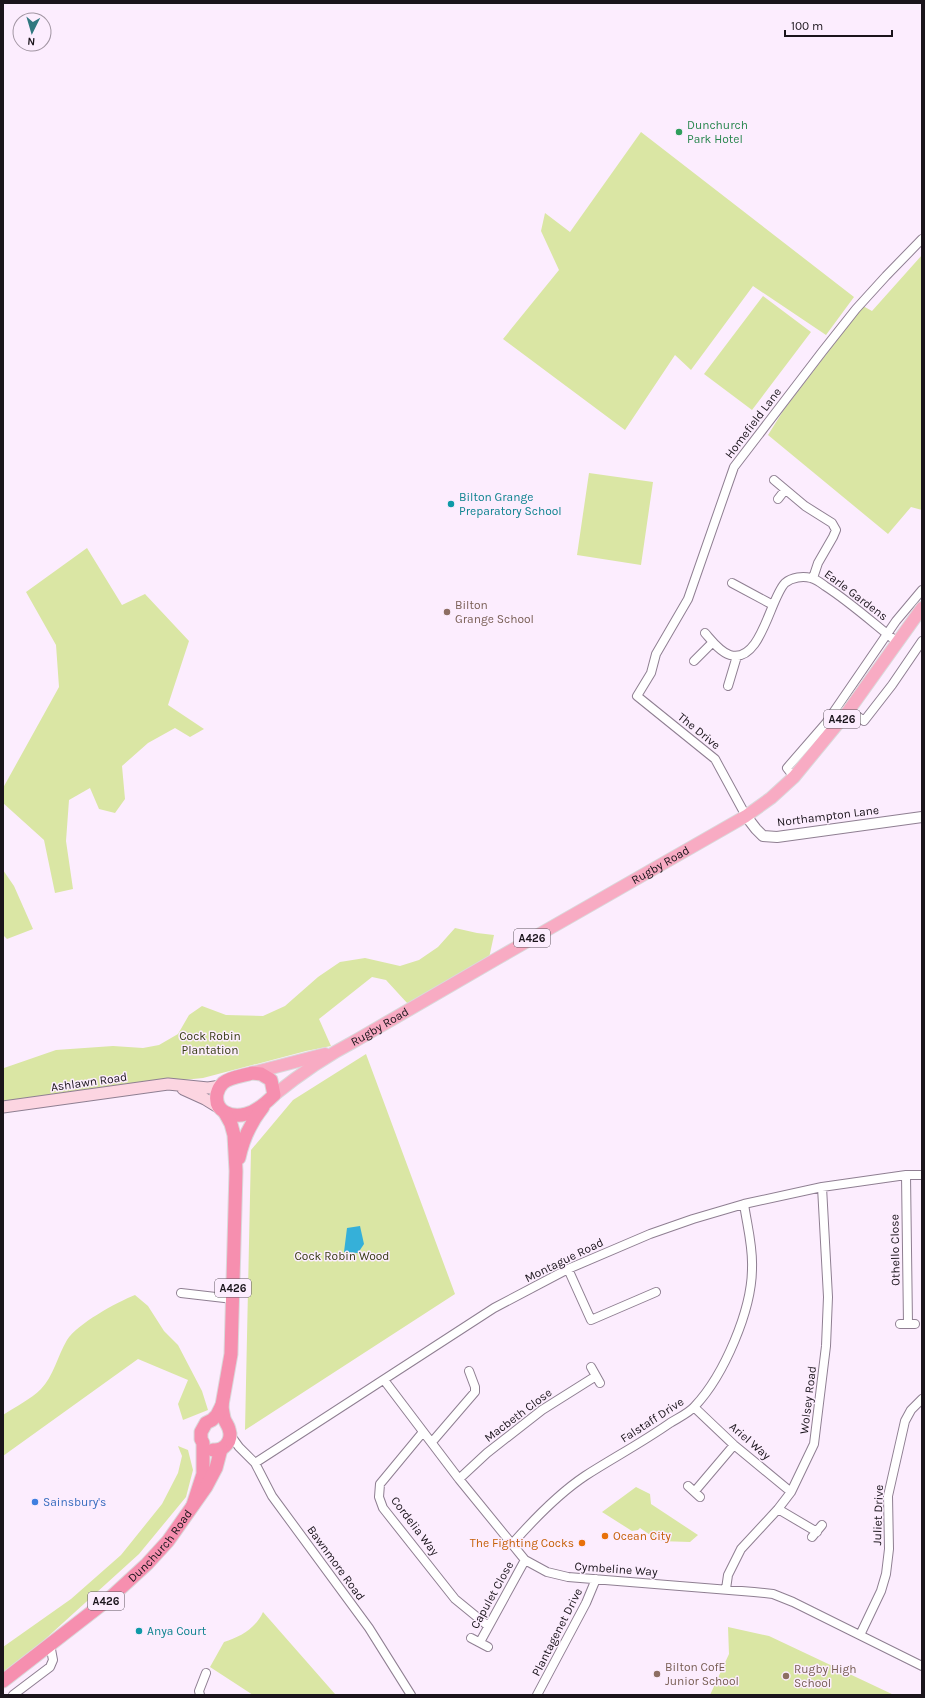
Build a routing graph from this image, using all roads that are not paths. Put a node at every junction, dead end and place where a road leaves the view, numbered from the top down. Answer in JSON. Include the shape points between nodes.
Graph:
{"nodes":[{"id":1,"x":922,"y":240,"type":"edge"},
{"id":2,"x":774,"y":480,"type":"dead end"},
{"id":3,"x":785,"y":490,"type":"junction"},
{"id":4,"x":778,"y":498,"type":"dead end"},
{"id":5,"x":813,"y":578,"type":"junction"},
{"id":6,"x":732,"y":582,"type":"dead end"},
{"id":7,"x":922,"y":590,"type":"edge"},
{"id":8,"x":773,"y":605,"type":"junction"},
{"id":9,"x":922,"y":608,"type":"edge"},
{"id":10,"x":896,"y":621,"type":"junction"},
{"id":11,"x":906,"y":628,"type":"junction"},
{"id":12,"x":705,"y":633,"type":"dead end"},
{"id":13,"x":886,"y":634,"type":"junction"},
{"id":14,"x":922,"y":641,"type":"edge"},
{"id":15,"x":713,"y":642,"type":"junction"},
{"id":16,"x":896,"y":642,"type":"junction"},
{"id":17,"x":737,"y":656,"type":"junction"},
{"id":18,"x":694,"y":661,"type":"dead end"},
{"id":19,"x":728,"y":686,"type":"dead end"},
{"id":20,"x":637,"y":696,"type":"joint"},
{"id":21,"x":849,"y":710,"type":"junction"},
{"id":22,"x":794,"y":777,"type":"junction"},
{"id":23,"x":746,"y":816,"type":"junction"},
{"id":24,"x":922,"y":817,"type":"edge"},
{"id":25,"x":337,"y":1050,"type":"junction"},
{"id":26,"x":252,"y":1073,"type":"junction"},
{"id":27,"x":178,"y":1086,"type":"junction"},
{"id":28,"x":221,"y":1086,"type":"junction"},
{"id":29,"x":270,"y":1099,"type":"junction"},
{"id":30,"x":3,"y":1107,"type":"edge"},
{"id":31,"x":221,"y":1110,"type":"junction"},
{"id":32,"x":236,"y":1171,"type":"junction"},
{"id":33,"x":906,"y":1175,"type":"junction"},
{"id":34,"x":922,"y":1175,"type":"edge"},
{"id":35,"x":822,"y":1187,"type":"junction"},
{"id":36,"x":744,"y":1204,"type":"junction"},
{"id":37,"x":568,"y":1269,"type":"junction"},
{"id":38,"x":656,"y":1292,"type":"dead end"},
{"id":39,"x":181,"y":1293,"type":"dead end"},
{"id":40,"x":233,"y":1298,"type":"junction"},
{"id":41,"x":908,"y":1324,"type":"dead end"},
{"id":42,"x":591,"y":1366,"type":"dead end"},
{"id":43,"x":469,"y":1371,"type":"dead end"},
{"id":44,"x":384,"y":1380,"type":"junction"},
{"id":45,"x":922,"y":1399,"type":"edge"},
{"id":46,"x":222,"y":1405,"type":"junction"},
{"id":47,"x":694,"y":1407,"type":"junction"},
{"id":48,"x":212,"y":1420,"type":"junction"},
{"id":49,"x":423,"y":1432,"type":"junction"},
{"id":50,"x":228,"y":1440,"type":"junction"},
{"id":51,"x":432,"y":1442,"type":"junction"},
{"id":52,"x":203,"y":1443,"type":"junction"},
{"id":53,"x":734,"y":1445,"type":"junction"},
{"id":54,"x":256,"y":1463,"type":"junction"},
{"id":55,"x":459,"y":1478,"type":"junction"},
{"id":56,"x":694,"y":1492,"type":"dead end"},
{"id":57,"x":791,"y":1492,"type":"junction"},
{"id":58,"x":193,"y":1505,"type":"junction"},
{"id":59,"x":778,"y":1509,"type":"junction"},
{"id":60,"x":817,"y":1531,"type":"dead end"},
{"id":61,"x":512,"y":1544,"type":"junction"},
{"id":62,"x":525,"y":1560,"type":"junction"},
{"id":63,"x":596,"y":1579,"type":"junction"},
{"id":64,"x":726,"y":1589,"type":"junction"},
{"id":65,"x":488,"y":1626,"type":"junction"},
{"id":66,"x":860,"y":1635,"type":"junction"},
{"id":67,"x":471,"y":1638,"type":"dead end"},
{"id":68,"x":480,"y":1642,"type":"junction"},
{"id":69,"x":50,"y":1644,"type":"junction"},
{"id":70,"x":488,"y":1646,"type":"dead end"},
{"id":71,"x":922,"y":1666,"type":"edge"},
{"id":72,"x":206,"y":1673,"type":"dead end"},
{"id":73,"x":3,"y":1681,"type":"edge"},
{"id":74,"x":197,"y":1693,"type":"edge"},
{"id":75,"x":13,"y":1695,"type":"edge"},
{"id":76,"x":411,"y":1695,"type":"edge"},
{"id":77,"x":537,"y":1695,"type":"edge"}],
"edges":[{"from":1,"to":20,"type":"street","name":"Homefield Lane","via":[[856,310],[734,467],[688,600],[656,654],[651,673]]},
{"from":2,"to":3,"type":"street"},
{"from":3,"to":4,"type":"street"},
{"from":3,"to":5,"type":"street","via":[[832,523],[836,530]]},
{"from":5,"to":8,"type":"street","name":"Earle Gardens","via":[[797,577],[785,583]]},
{"from":5,"to":13,"type":"street","name":"Earle Gardens"},
{"from":6,"to":8,"type":"street"},
{"from":7,"to":10,"type":"street"},
{"from":8,"to":17,"type":"street","name":"Earle Gardens","via":[[761,635],[749,649]]},
{"from":9,"to":11,"type":"main road","name":"Rugby Road","number":"A426"},
{"from":10,"to":11,"type":"street"},
{"from":10,"to":13,"type":"street"},
{"from":11,"to":16,"type":"main road","name":"Rugby Road","number":"A426"},
{"from":12,"to":15,"type":"street"},
{"from":13,"to":16,"type":"street","name":"Earle Gardens"},
{"from":13,"to":22,"type":"street","via":[[826,723],[787,768]]},
{"from":14,"to":21,"type":"street","via":[[862,724]]},
{"from":15,"to":17,"type":"street","via":[[729,655]]},
{"from":15,"to":18,"type":"street"},
{"from":16,"to":21,"type":"main road","name":"Rugby Road","number":"A426"},
{"from":17,"to":19,"type":"street"},
{"from":20,"to":23,"type":"street","name":"The Drive","via":[[715,759]]},
{"from":21,"to":22,"type":"main road","name":"Rugby Road","number":"A426"},
{"from":22,"to":23,"type":"main road","name":"Rugby Road","number":"A426","via":[[772,798]]},
{"from":23,"to":24,"type":"street","name":"Northampton Lane","via":[[764,836],[777,837]]},
{"from":23,"to":25,"type":"main road","name":"Rugby Road","number":"A426"},
{"from":25,"to":26,"type":"main road"},
{"from":25,"to":29,"type":"main road","name":"Dunchurch Road","number":"A426","via":[[311,1066]]},
{"from":26,"to":28,"type":"highway","via":[[228,1080]]},
{"from":26,"to":29,"type":"highway","via":[[261,1074],[271,1080]]},
{"from":27,"to":28,"type":"main road","name":"Ashlawn Road"},
{"from":27,"to":30,"type":"main road","name":"Ashlawn Road","via":[[168,1084]]},
{"from":27,"to":31,"type":"main road","name":"Ashlawn Road"},
{"from":28,"to":31,"type":"highway","via":[[217,1097]]},
{"from":29,"to":31,"type":"highway","via":[[248,1114],[233,1116]]},
{"from":29,"to":32,"type":"highway","name":"Dunchurch Road","number":"A426","via":[[256,1117],[243,1142]]},
{"from":31,"to":32,"type":"highway","name":"Dunchurch Road","number":"A426","via":[[231,1124],[234,1135]]},
{"from":32,"to":40,"type":"highway","name":"Dunchurch Road","number":"A426"},
{"from":33,"to":34,"type":"street","name":"Montague Road"},
{"from":33,"to":35,"type":"street","name":"Montague Road"},
{"from":33,"to":41,"type":"street","name":"Othello Close"},
{"from":35,"to":36,"type":"street","name":"Montague Road"},
{"from":35,"to":57,"type":"street","name":"Wolsey Road","via":[[828,1297],[826,1346],[814,1444]]},
{"from":36,"to":37,"type":"street","name":"Montague Road","via":[[693,1218]]},
{"from":36,"to":47,"type":"street","name":"Falstaff Drive","via":[[752,1267],[748,1297],[725,1362]]},
{"from":37,"to":38,"type":"street","via":[[591,1320]]},
{"from":37,"to":44,"type":"street","name":"Montague Road","via":[[494,1308]]},
{"from":39,"to":40,"type":"street"},
{"from":40,"to":46,"type":"highway","name":"Dunchurch Road","number":"A426","via":[[231,1354]]},
{"from":42,"to":55,"type":"street","name":"Macbeth Close","via":[[598,1380],[542,1410]]},
{"from":43,"to":51,"type":"street","via":[[475,1392]]},
{"from":44,"to":49,"type":"street","name":"Cymbeline Way"},
{"from":44,"to":54,"type":"street","name":"Montague Road"},
{"from":45,"to":66,"type":"street","name":"Juliet Drive","via":[[905,1421],[888,1496],[886,1574],[881,1591]]},
{"from":46,"to":48,"type":"highway","name":"Dunchurch Road","number":"A426"},
{"from":46,"to":50,"type":"highway","name":"Dunchurch Road","number":"A426"},
{"from":47,"to":53,"type":"street","name":"Ariel Way"},
{"from":47,"to":61,"type":"street","name":"Falstaff Drive","via":[[566,1490]]},
{"from":48,"to":50,"type":"highway","via":[[217,1420]]},
{"from":48,"to":52,"type":"highway","name":"Dunchurch Road","number":"A426","via":[[206,1423],[200,1432]]},
{"from":49,"to":51,"type":"street","name":"Cymbeline Way"},
{"from":49,"to":65,"type":"street","name":"Cordelia Way","via":[[380,1484],[379,1497],[383,1508],[455,1599]]},
{"from":50,"to":52,"type":"highway","via":[[210,1449]]},
{"from":50,"to":54,"type":"street","name":"Bawnmore Road"},
{"from":50,"to":58,"type":"highway","name":"Dunchurch Road","number":"A426","via":[[206,1487]]},
{"from":51,"to":55,"type":"street","name":"Cymbeline Way"},
{"from":52,"to":58,"type":"highway","name":"Dunchurch Road","number":"A426","via":[[203,1474]]},
{"from":53,"to":56,"type":"street"},
{"from":53,"to":57,"type":"street","name":"Ariel Way"},
{"from":54,"to":76,"type":"street","name":"Bawnmore Road","via":[[272,1496],[368,1628]]},
{"from":55,"to":61,"type":"street","name":"Cymbeline Way"},
{"from":57,"to":59,"type":"street","name":"Wolsey Road"},
{"from":58,"to":69,"type":"highway","name":"Dunchurch Road","number":"A426","via":[[168,1541],[147,1564],[110,1598]]},
{"from":59,"to":60,"type":"street"},
{"from":59,"to":64,"type":"street","name":"Wolsey Road","via":[[741,1550],[728,1575]]},
{"from":61,"to":62,"type":"street","name":"Cymbeline Way"},
{"from":62,"to":63,"type":"street","name":"Cymbeline Way","via":[[547,1572]]},
{"from":62,"to":65,"type":"street","name":"Capulet Close"},
{"from":63,"to":64,"type":"street","name":"Cymbeline Way"},
{"from":63,"to":77,"type":"street","name":"Plantagenet Drive"},
{"from":64,"to":66,"type":"street","name":"Cymbeline Way","via":[[772,1594]]},
{"from":65,"to":68,"type":"street","name":"Capulet Close"},
{"from":66,"to":71,"type":"street","name":"Cymbeline Way"},
{"from":67,"to":68,"type":"street","name":"Capulet Close"},
{"from":68,"to":70,"type":"street","name":"Capulet Close"},
{"from":69,"to":73,"type":"highway","name":"Dunchurch Road","number":"A426"},
{"from":69,"to":75,"type":"street","via":[[53,1660],[50,1667]]},
{"from":72,"to":74,"type":"street"}]}
